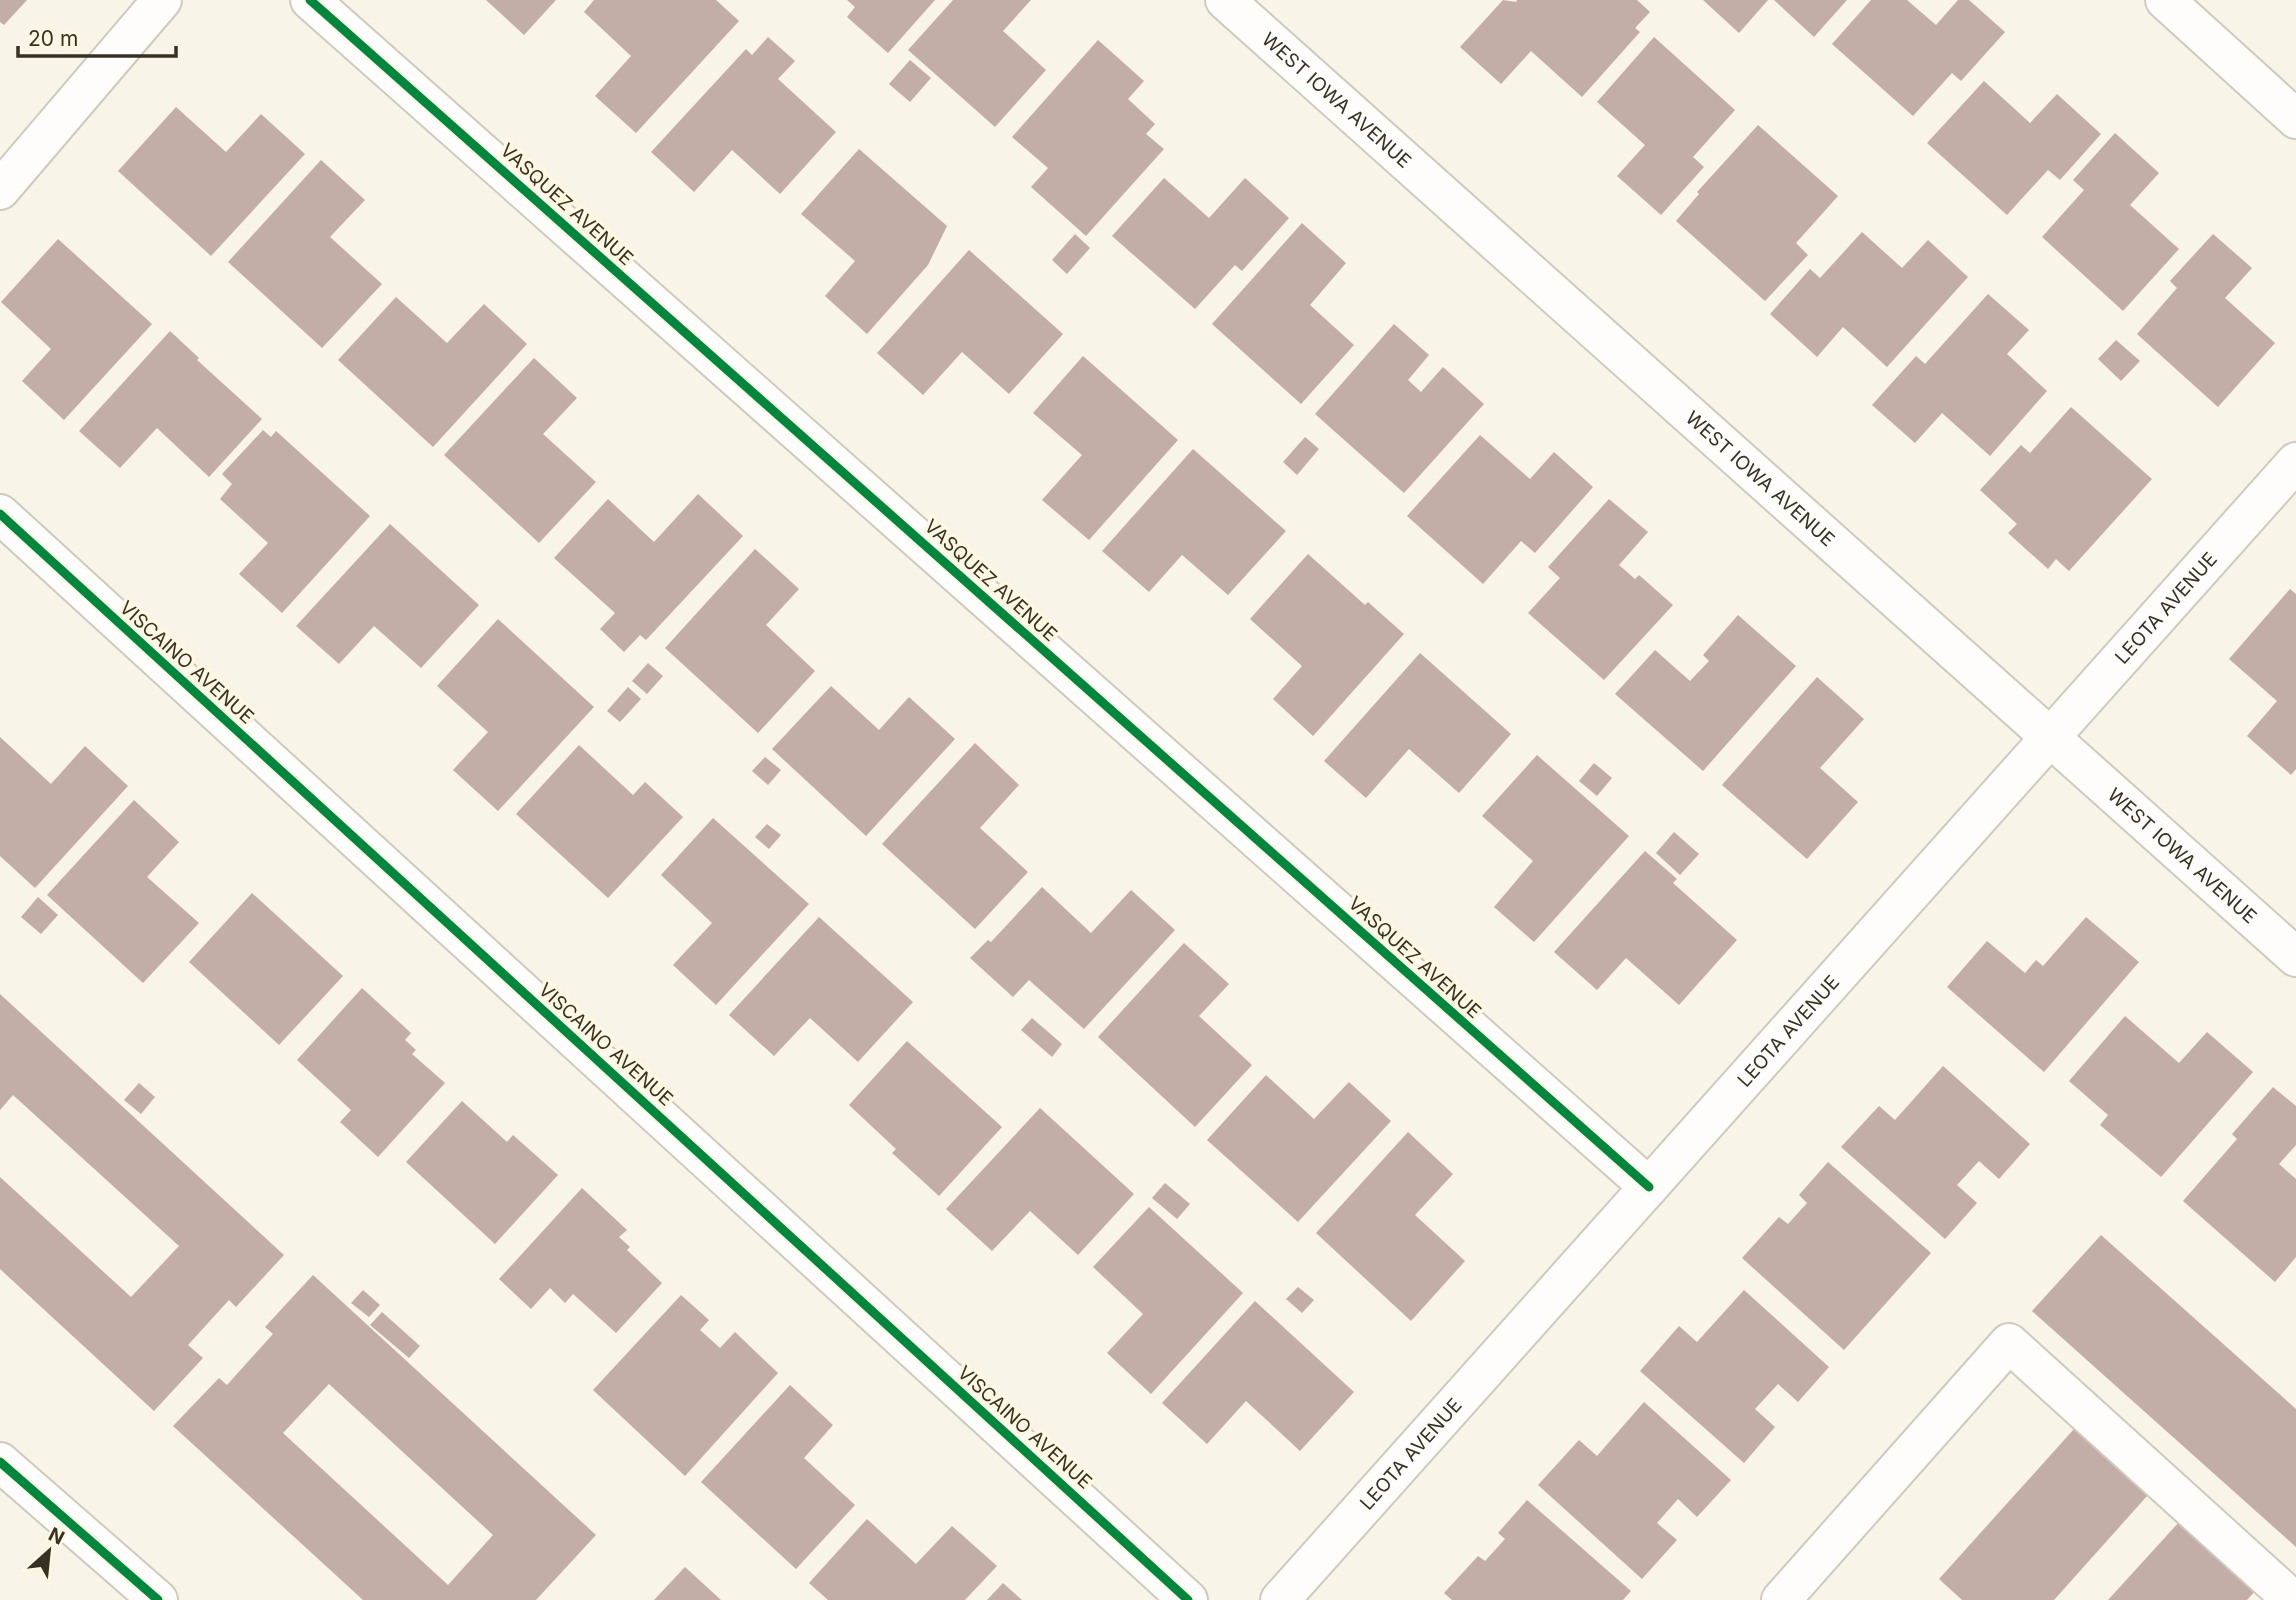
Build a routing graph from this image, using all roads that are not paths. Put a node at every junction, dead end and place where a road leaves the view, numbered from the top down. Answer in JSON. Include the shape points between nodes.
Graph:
{"nodes":[{"id":1,"x":162,"y":0,"type":"edge"},
{"id":2,"x":310,"y":0,"type":"edge"},
{"id":3,"x":1225,"y":0,"type":"edge"},
{"id":4,"x":2165,"y":0,"type":"edge"},
{"id":5,"x":2296,"y":119,"type":"edge"},
{"id":6,"x":0,"y":190,"type":"edge"},
{"id":7,"x":2296,"y":462,"type":"edge"},
{"id":8,"x":0,"y":514,"type":"edge"},
{"id":9,"x":2050,"y":737,"type":"junction"},
{"id":10,"x":2296,"y":957,"type":"edge"},
{"id":11,"x":1649,"y":1186,"type":"junction"},
{"id":12,"x":0,"y":1462,"type":"edge"},
{"id":13,"x":158,"y":1600,"type":"edge"},
{"id":14,"x":1188,"y":1600,"type":"edge"},
{"id":15,"x":1280,"y":1600,"type":"edge"},
{"id":16,"x":1781,"y":1600,"type":"edge"},
{"id":17,"x":2287,"y":1600,"type":"edge"}],
"edges":[{"from":1,"to":6,"type":"street"},
{"from":2,"to":11,"type":"street","name":"VASQUEZ AVENUE"},
{"from":3,"to":9,"type":"street","name":"WEST IOWA AVENUE"},
{"from":4,"to":5,"type":"street"},
{"from":7,"to":9,"type":"street","name":"LEOTA AVENUE"},
{"from":8,"to":14,"type":"street","name":"VISCAINO AVENUE"},
{"from":9,"to":10,"type":"street","name":"WEST IOWA AVENUE"},
{"from":9,"to":11,"type":"street","name":"LEOTA AVENUE"},
{"from":11,"to":15,"type":"street","name":"LEOTA AVENUE"},
{"from":12,"to":13,"type":"street"},
{"from":16,"to":17,"type":"street","via":[[2009,1343],[2286,1594]]}]}
